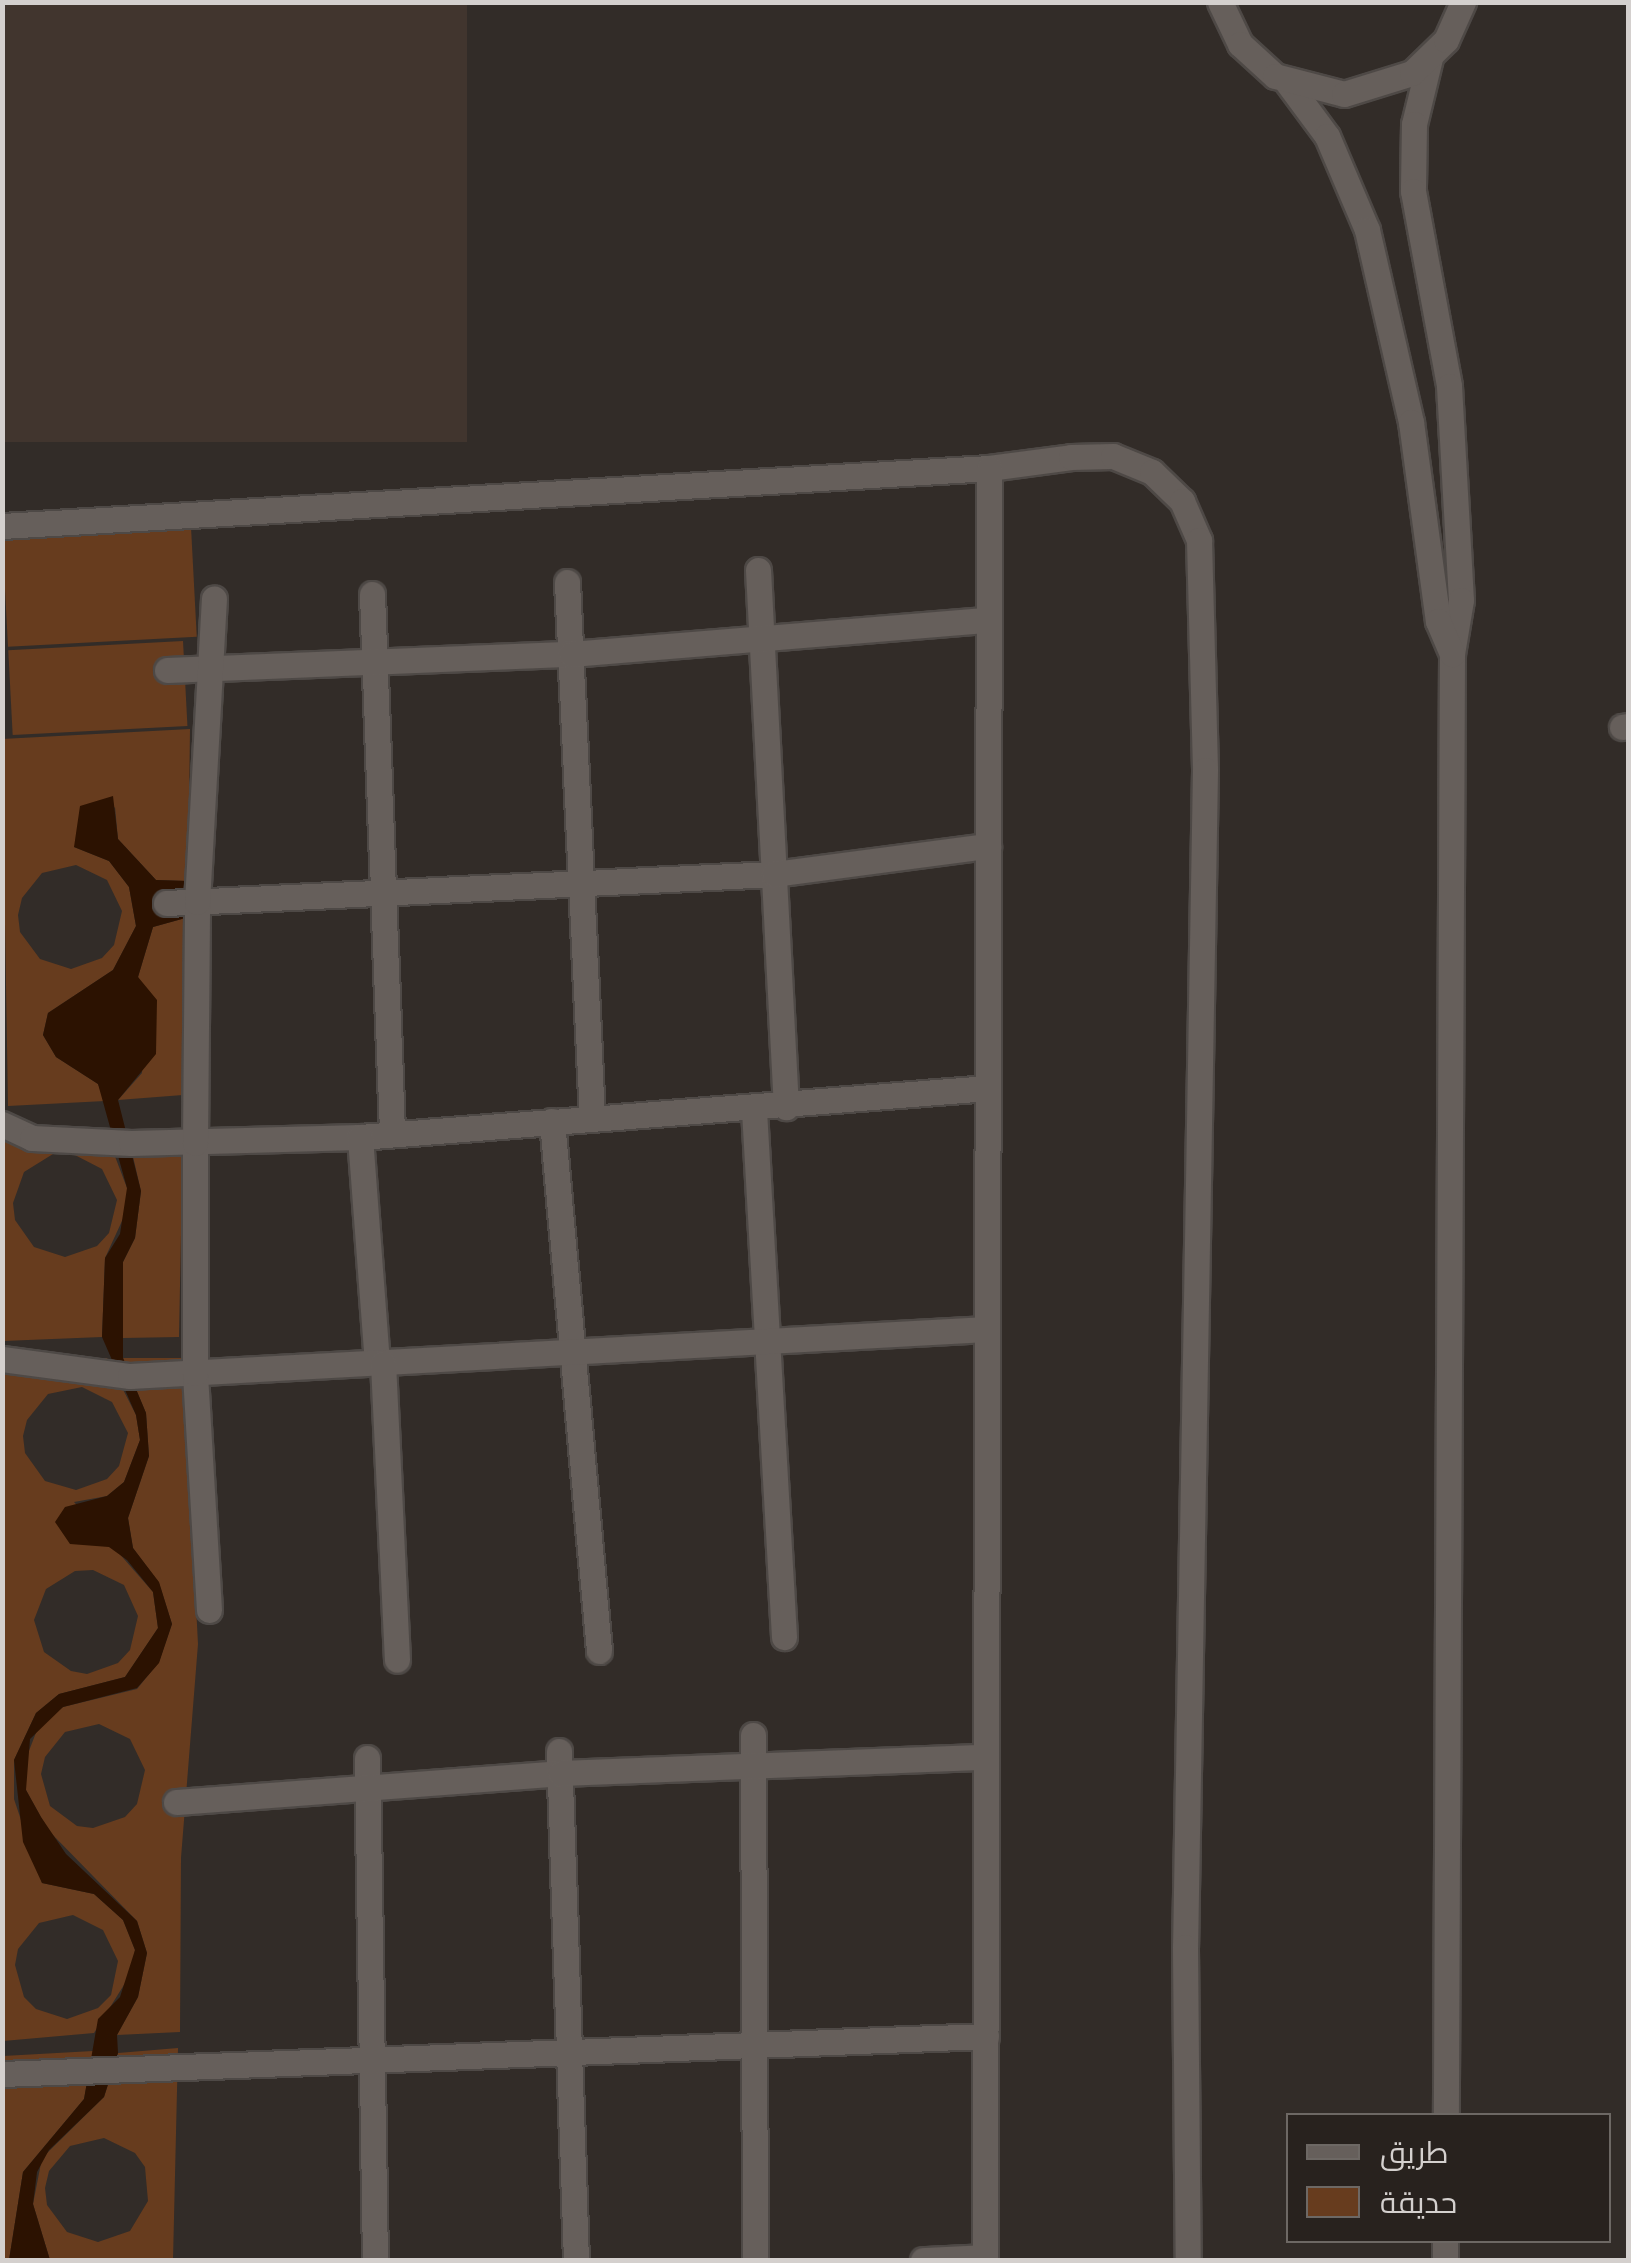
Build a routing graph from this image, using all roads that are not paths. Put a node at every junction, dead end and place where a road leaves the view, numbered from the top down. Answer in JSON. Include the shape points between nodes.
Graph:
{"nodes":[{"id":1,"x":1220,"y":2,"type":"edge"},
{"id":2,"x":1462,"y":2,"type":"edge"},
{"id":3,"x":1430,"y":58,"type":"junction"},
{"id":4,"x":1287,"y":82,"type":"junction"},
{"id":5,"x":989,"y":468,"type":"junction"},
{"id":6,"x":2,"y":526,"type":"edge"},
{"id":7,"x":758,"y":570,"type":"dead end"},
{"id":8,"x":567,"y":582,"type":"dead end"},
{"id":9,"x":372,"y":594,"type":"dead end"},
{"id":10,"x":214,"y":598,"type":"dead end"},
{"id":11,"x":988,"y":620,"type":"junction"},
{"id":12,"x":762,"y":642,"type":"junction"},
{"id":13,"x":571,"y":654,"type":"junction"},
{"id":14,"x":1452,"y":654,"type":"junction"},
{"id":15,"x":375,"y":658,"type":"junction"},
{"id":16,"x":210,"y":668,"type":"junction"},
{"id":17,"x":167,"y":670,"type":"dead end"},
{"id":18,"x":988,"y":846,"type":"junction"},
{"id":19,"x":774,"y":874,"type":"junction"},
{"id":20,"x":582,"y":887,"type":"junction"},
{"id":21,"x":384,"y":894,"type":"junction"},
{"id":22,"x":197,"y":902,"type":"junction"},
{"id":23,"x":166,"y":903,"type":"dead end"},
{"id":24,"x":988,"y":1088,"type":"junction"},
{"id":25,"x":786,"y":1107,"type":"junction"},
{"id":26,"x":754,"y":1110,"type":"junction"},
{"id":27,"x":592,"y":1118,"type":"junction"},
{"id":28,"x":552,"y":1122,"type":"junction"},
{"id":29,"x":2,"y":1124,"type":"edge"},
{"id":30,"x":392,"y":1132,"type":"junction"},
{"id":31,"x":360,"y":1137,"type":"junction"},
{"id":32,"x":195,"y":1142,"type":"junction"},
{"id":33,"x":987,"y":1329,"type":"junction"},
{"id":34,"x":767,"y":1342,"type":"junction"},
{"id":35,"x":572,"y":1352,"type":"junction"},
{"id":36,"x":2,"y":1359,"type":"edge"},
{"id":37,"x":380,"y":1363,"type":"junction"},
{"id":38,"x":195,"y":1373,"type":"junction"},
{"id":39,"x":209,"y":1610,"type":"dead end"},
{"id":40,"x":784,"y":1636,"type":"dead end"},
{"id":41,"x":598,"y":1651,"type":"dead end"},
{"id":42,"x":397,"y":1660,"type":"dead end"},
{"id":43,"x":754,"y":1736,"type":"dead end"},
{"id":44,"x":986,"y":1757,"type":"junction"},
{"id":45,"x":368,"y":1758,"type":"dead end"},
{"id":46,"x":559,"y":1762,"type":"junction"},
{"id":47,"x":754,"y":1764,"type":"junction"},
{"id":48,"x":368,"y":1788,"type":"junction"},
{"id":49,"x":176,"y":1802,"type":"dead end"},
{"id":50,"x":986,"y":2036,"type":"junction"},
{"id":51,"x":756,"y":2046,"type":"junction"},
{"id":52,"x":570,"y":2050,"type":"junction"},
{"id":53,"x":372,"y":2058,"type":"junction"},
{"id":54,"x":2,"y":2074,"type":"edge"},
{"id":55,"x":1446,"y":2113,"type":"edge"},
{"id":56,"x":985,"y":2259,"type":"edge"},
{"id":57,"x":375,"y":2260,"type":"edge"},
{"id":58,"x":576,"y":2260,"type":"edge"},
{"id":59,"x":755,"y":2260,"type":"edge"},
{"id":60,"x":923,"y":2260,"type":"edge"},
{"id":61,"x":1188,"y":2260,"type":"edge"}],
"edges":[{"from":1,"to":4,"type":"street","via":[[1240,44]]},
{"from":2,"to":3,"type":"street"},
{"from":3,"to":4,"type":"street","via":[[1368,92],[1320,93]]},
{"from":3,"to":14,"type":"street","via":[[1414,124],[1413,191],[1456,451],[1461,600]]},
{"from":4,"to":14,"type":"street","via":[[1336,151],[1367,230],[1411,422],[1438,620]]},
{"from":5,"to":6,"type":"street"},
{"from":5,"to":11,"type":"street"},
{"from":5,"to":61,"type":"street","via":[[1113,456],[1152,472],[1182,501],[1199,540],[1205,770],[1185,1947]]},
{"from":7,"to":12,"type":"street"},
{"from":8,"to":13,"type":"street"},
{"from":9,"to":15,"type":"street"},
{"from":10,"to":16,"type":"street"},
{"from":11,"to":12,"type":"street"},
{"from":11,"to":18,"type":"street"},
{"from":12,"to":13,"type":"street"},
{"from":12,"to":19,"type":"street"},
{"from":13,"to":15,"type":"street"},
{"from":13,"to":20,"type":"street"},
{"from":14,"to":55,"type":"street"},
{"from":15,"to":16,"type":"street"},
{"from":15,"to":21,"type":"street"},
{"from":16,"to":17,"type":"street"},
{"from":16,"to":22,"type":"street"},
{"from":18,"to":19,"type":"street"},
{"from":18,"to":24,"type":"street"},
{"from":19,"to":20,"type":"street"},
{"from":19,"to":25,"type":"street"},
{"from":20,"to":21,"type":"street"},
{"from":20,"to":27,"type":"street"},
{"from":21,"to":22,"type":"street"},
{"from":21,"to":30,"type":"street"},
{"from":22,"to":23,"type":"street"},
{"from":22,"to":32,"type":"street"},
{"from":24,"to":25,"type":"street"},
{"from":24,"to":33,"type":"street"},
{"from":25,"to":26,"type":"street"},
{"from":26,"to":27,"type":"street"},
{"from":26,"to":34,"type":"street"},
{"from":27,"to":28,"type":"street"},
{"from":28,"to":30,"type":"street"},
{"from":28,"to":35,"type":"street"},
{"from":29,"to":32,"type":"street","via":[[54,1140]]},
{"from":30,"to":31,"type":"street"},
{"from":31,"to":32,"type":"street"},
{"from":31,"to":37,"type":"street"},
{"from":32,"to":38,"type":"street"},
{"from":33,"to":34,"type":"street"},
{"from":33,"to":44,"type":"street"},
{"from":34,"to":35,"type":"street"},
{"from":34,"to":40,"type":"street"},
{"from":35,"to":37,"type":"street"},
{"from":35,"to":41,"type":"street"},
{"from":36,"to":38,"type":"street","via":[[130,1376]]},
{"from":37,"to":38,"type":"street"},
{"from":37,"to":42,"type":"street"},
{"from":38,"to":39,"type":"street"},
{"from":43,"to":47,"type":"street"},
{"from":44,"to":47,"type":"street"},
{"from":44,"to":50,"type":"street"},
{"from":45,"to":48,"type":"street"},
{"from":46,"to":47,"type":"street"},
{"from":46,"to":48,"type":"street"},
{"from":46,"to":52,"type":"street"},
{"from":47,"to":51,"type":"street"},
{"from":48,"to":49,"type":"street"},
{"from":48,"to":53,"type":"street"},
{"from":50,"to":51,"type":"street"},
{"from":50,"to":56,"type":"street"},
{"from":51,"to":52,"type":"street"},
{"from":51,"to":59,"type":"street"},
{"from":52,"to":53,"type":"street"},
{"from":52,"to":58,"type":"street"},
{"from":53,"to":54,"type":"street"},
{"from":53,"to":57,"type":"street"},
{"from":56,"to":60,"type":"street"}]}
